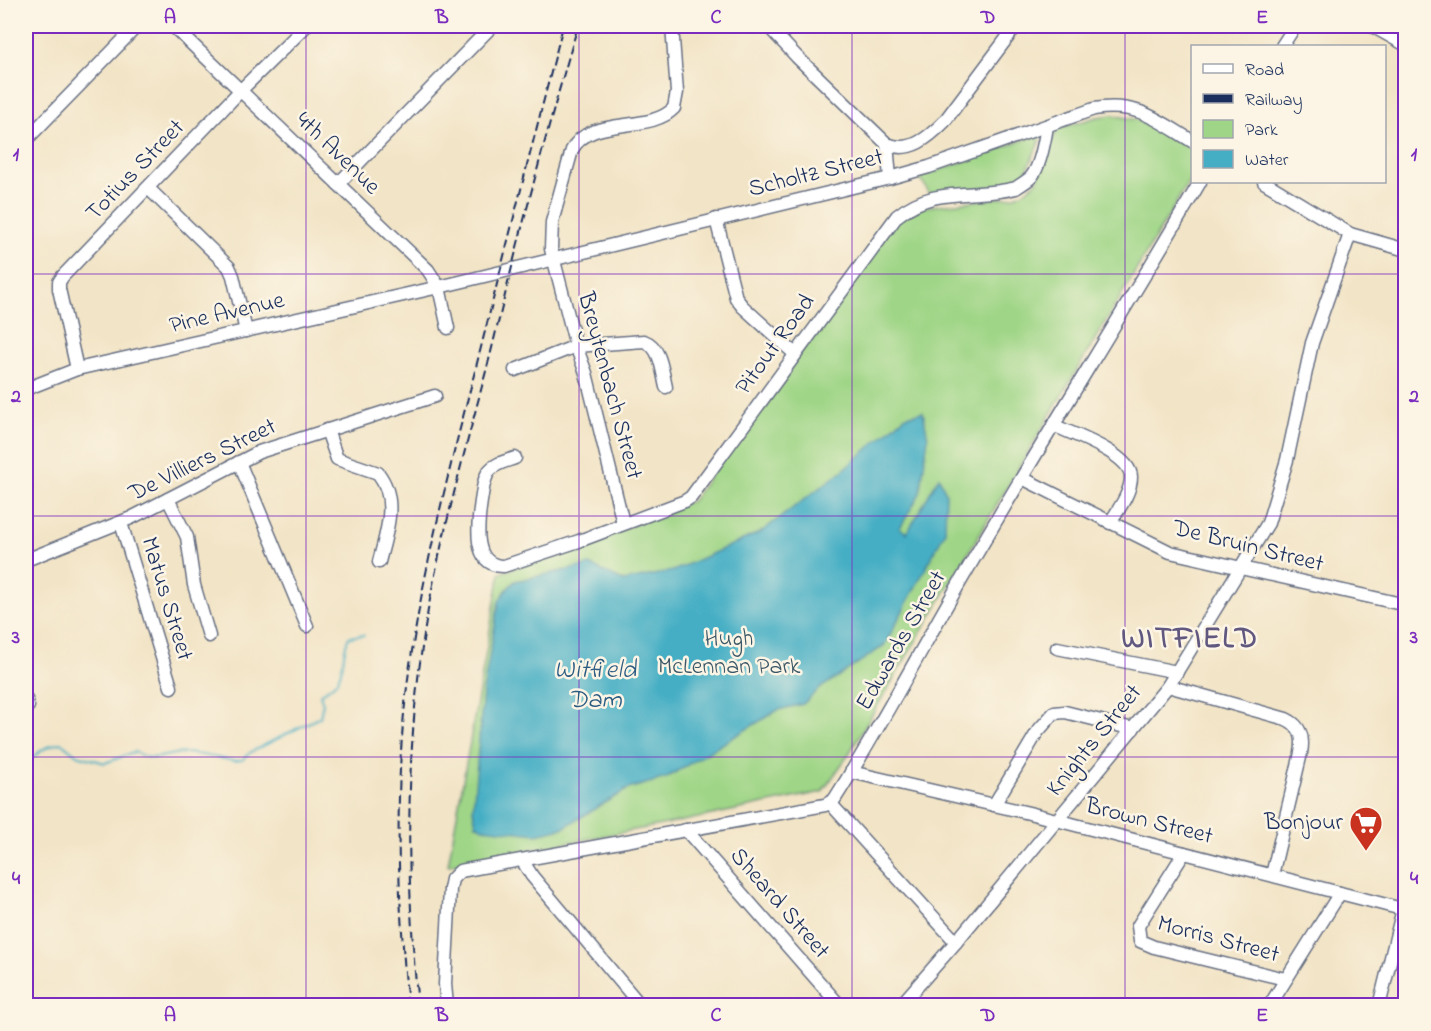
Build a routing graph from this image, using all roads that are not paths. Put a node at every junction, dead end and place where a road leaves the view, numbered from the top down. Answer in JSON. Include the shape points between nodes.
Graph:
{"nodes":[{"id":1,"x":137,"y":26,"type":"edge"},
{"id":2,"x":172,"y":26,"type":"edge"},
{"id":3,"x":306,"y":26,"type":"edge"},
{"id":4,"x":492,"y":26,"type":"edge"},
{"id":5,"x":672,"y":26,"type":"edge"},
{"id":6,"x":768,"y":26,"type":"edge"},
{"id":7,"x":1016,"y":26,"type":"edge"},
{"id":8,"x":1295,"y":26,"type":"edge"},
{"id":9,"x":1372,"y":26,"type":"edge"},
{"id":10,"x":1283,"y":45,"type":"edge"},
{"id":11,"x":1406,"y":45,"type":"edge"},
{"id":12,"x":240,"y":91,"type":"junction"},
{"id":13,"x":1047,"y":126,"type":"junction"},
{"id":14,"x":26,"y":140,"type":"edge"},
{"id":15,"x":1191,"y":140,"type":"edge"},
{"id":16,"x":887,"y":144,"type":"junction"},
{"id":17,"x":890,"y":178,"type":"junction"},
{"id":18,"x":1199,"y":183,"type":"edge"},
{"id":19,"x":1266,"y":183,"type":"edge"},
{"id":20,"x":338,"y":184,"type":"junction"},
{"id":21,"x":148,"y":188,"type":"junction"},
{"id":22,"x":716,"y":219,"type":"junction"},
{"id":23,"x":1350,"y":234,"type":"junction"},
{"id":24,"x":1406,"y":250,"type":"edge"},
{"id":25,"x":553,"y":260,"type":"junction"},
{"id":26,"x":439,"y":287,"type":"junction"},
{"id":27,"x":448,"y":328,"type":"dead end"},
{"id":28,"x":246,"y":331,"type":"junction"},
{"id":29,"x":576,"y":346,"type":"junction"},
{"id":30,"x":795,"y":354,"type":"junction"},
{"id":31,"x":78,"y":369,"type":"junction"},
{"id":32,"x":515,"y":370,"type":"dead end"},
{"id":33,"x":666,"y":387,"type":"dead end"},
{"id":34,"x":26,"y":388,"type":"edge"},
{"id":35,"x":435,"y":396,"type":"dead end"},
{"id":36,"x":1053,"y":425,"type":"junction"},
{"id":37,"x":327,"y":430,"type":"junction"},
{"id":38,"x":515,"y":458,"type":"dead end"},
{"id":39,"x":239,"y":462,"type":"junction"},
{"id":40,"x":1022,"y":478,"type":"junction"},
{"id":41,"x":168,"y":499,"type":"junction"},
{"id":42,"x":121,"y":523,"type":"junction"},
{"id":43,"x":624,"y":523,"type":"junction"},
{"id":44,"x":1110,"y":523,"type":"junction"},
{"id":45,"x":26,"y":560,"type":"edge"},
{"id":46,"x":379,"y":562,"type":"dead end"},
{"id":47,"x":1239,"y":568,"type":"junction"},
{"id":48,"x":1406,"y":605,"type":"edge"},
{"id":49,"x":307,"y":626,"type":"dead end"},
{"id":50,"x":209,"y":636,"type":"dead end"},
{"id":51,"x":1057,"y":648,"type":"dead end"},
{"id":52,"x":1177,"y":672,"type":"junction"},
{"id":53,"x":1168,"y":686,"type":"junction"},
{"id":54,"x":171,"y":687,"type":"dead end"},
{"id":55,"x":1133,"y":729,"type":"junction"},
{"id":56,"x":850,"y":772,"type":"junction"},
{"id":57,"x":830,"y":803,"type":"junction"},
{"id":58,"x":994,"y":805,"type":"junction"},
{"id":59,"x":1057,"y":821,"type":"junction"},
{"id":60,"x":686,"y":830,"type":"junction"},
{"id":61,"x":1184,"y":853,"type":"junction"},
{"id":62,"x":522,"y":860,"type":"junction"},
{"id":63,"x":1272,"y":875,"type":"junction"},
{"id":64,"x":1340,"y":893,"type":"junction"},
{"id":65,"x":1404,"y":903,"type":"edge"},
{"id":66,"x":956,"y":942,"type":"junction"},
{"id":67,"x":1285,"y":979,"type":"junction"},
{"id":68,"x":447,"y":1005,"type":"edge"},
{"id":69,"x":641,"y":1005,"type":"edge"},
{"id":70,"x":840,"y":1005,"type":"edge"},
{"id":71,"x":900,"y":1005,"type":"edge"},
{"id":72,"x":1270,"y":1005,"type":"edge"},
{"id":73,"x":1379,"y":1005,"type":"edge"}],
"edges":[{"from":1,"to":14,"type":"street"},
{"from":2,"to":12,"type":"street","name":"4th Avenue"},
{"from":3,"to":12,"type":"street","name":"Totius Street"},
{"from":4,"to":20,"type":"street"},
{"from":5,"to":25,"type":"street","name":"Breytenbach Street","via":[[677,92],[674,108],[662,117],[592,132],[578,141],[552,222]]},
{"from":6,"to":16,"type":"street"},
{"from":7,"to":16,"type":"street","via":[[932,135],[903,147]]},
{"from":8,"to":10,"type":"street"},
{"from":9,"to":11,"type":"street"},
{"from":12,"to":20,"type":"street","name":"4th Avenue"},
{"from":12,"to":21,"type":"street","name":"Totius Street"},
{"from":13,"to":15,"type":"street","name":"Scholtz Street","via":[[1086,111],[1120,106],[1140,111]]},
{"from":13,"to":17,"type":"street","name":"Scholtz Street"},
{"from":13,"to":30,"type":"street","name":"Pitout Road","via":[[1034,172],[1016,188],[926,198],[897,216]]},
{"from":16,"to":17,"type":"street"},
{"from":17,"to":22,"type":"street","name":"Scholtz Street"},
{"from":18,"to":36,"type":"street","name":"Edwards Street"},
{"from":19,"to":23,"type":"street"},
{"from":20,"to":26,"type":"street","name":"4th Avenue","via":[[428,270]]},
{"from":21,"to":28,"type":"street","via":[[229,267]]},
{"from":21,"to":31,"type":"street","name":"Totius Street","via":[[60,282],[60,299]]},
{"from":22,"to":25,"type":"street","name":"Scholtz Street"},
{"from":22,"to":30,"type":"street","via":[[735,298]]},
{"from":23,"to":24,"type":"street"},
{"from":23,"to":47,"type":"street","name":"Knights Street","via":[[1312,343],[1274,509]]},
{"from":25,"to":26,"type":"street","name":"Scholtz Street"},
{"from":25,"to":29,"type":"street","name":"Breytenbach Street"},
{"from":26,"to":27,"type":"street","name":"4th Avenue"},
{"from":26,"to":28,"type":"street","name":"Pine Avenue"},
{"from":28,"to":31,"type":"street","name":"Pine Avenue"},
{"from":29,"to":32,"type":"street"},
{"from":29,"to":33,"type":"street","via":[[651,343]]},
{"from":29,"to":43,"type":"street","name":"Breytenbach Street"},
{"from":30,"to":43,"type":"street","name":"Pitout Road","via":[[692,497]]},
{"from":31,"to":34,"type":"street","name":"Pine Avenue"},
{"from":35,"to":37,"type":"street","name":"De Villiers Street"},
{"from":36,"to":40,"type":"street","name":"Edwards Street"},
{"from":36,"to":44,"type":"street","via":[[1118,456],[1126,464],[1130,486]]},
{"from":37,"to":39,"type":"street","name":"De Villiers Street"},
{"from":37,"to":46,"type":"street","via":[[337,459],[378,473],[382,478],[391,513]]},
{"from":38,"to":43,"type":"street","name":"Pitout Road","via":[[495,465],[485,477],[478,537],[485,558],[496,567]]},
{"from":39,"to":41,"type":"street","name":"De Villiers Street"},
{"from":39,"to":49,"type":"street"},
{"from":40,"to":44,"type":"street","name":"De Bruin Street"},
{"from":40,"to":56,"type":"street","name":"Edwards Street"},
{"from":41,"to":42,"type":"street","name":"De Villiers Street"},
{"from":41,"to":50,"type":"street","via":[[187,537],[194,585]]},
{"from":42,"to":45,"type":"street","name":"De Villiers Street"},
{"from":42,"to":54,"type":"street","name":"Matus Street"},
{"from":44,"to":47,"type":"street","name":"De Bruin Street","via":[[1166,551]]},
{"from":47,"to":48,"type":"street","name":"De Bruin Street"},
{"from":47,"to":52,"type":"street","name":"Knights Street"},
{"from":51,"to":52,"type":"street"},
{"from":52,"to":53,"type":"street","name":"Knights Street"},
{"from":53,"to":55,"type":"street","name":"Knights Street"},
{"from":53,"to":63,"type":"street","via":[[1286,719],[1301,733],[1301,753]]},
{"from":55,"to":58,"type":"street","via":[[1065,712],[1054,713],[1038,731]]},
{"from":55,"to":59,"type":"street","name":"Knights Street"},
{"from":56,"to":57,"type":"street","name":"Edwards Street"},
{"from":56,"to":58,"type":"street","name":"Brown Street"},
{"from":57,"to":60,"type":"street"},
{"from":57,"to":66,"type":"street"},
{"from":58,"to":59,"type":"street","name":"Brown Street"},
{"from":59,"to":61,"type":"street","name":"Brown Street"},
{"from":59,"to":66,"type":"street","name":"Knights Street"},
{"from":60,"to":62,"type":"street"},
{"from":60,"to":70,"type":"street","name":"Sheard Street"},
{"from":61,"to":63,"type":"street","name":"Brown Street"},
{"from":61,"to":67,"type":"street","name":"Morris Street","via":[[1138,926],[1140,941]]},
{"from":62,"to":68,"type":"street","via":[[465,869],[452,879]]},
{"from":62,"to":69,"type":"street"},
{"from":63,"to":64,"type":"street","name":"Brown Street"},
{"from":64,"to":65,"type":"street","name":"Brown Street"},
{"from":64,"to":67,"type":"street","name":"Morris Street"},
{"from":65,"to":73,"type":"street"},
{"from":66,"to":71,"type":"street","name":"Knights Street"},
{"from":67,"to":72,"type":"street"}]}
